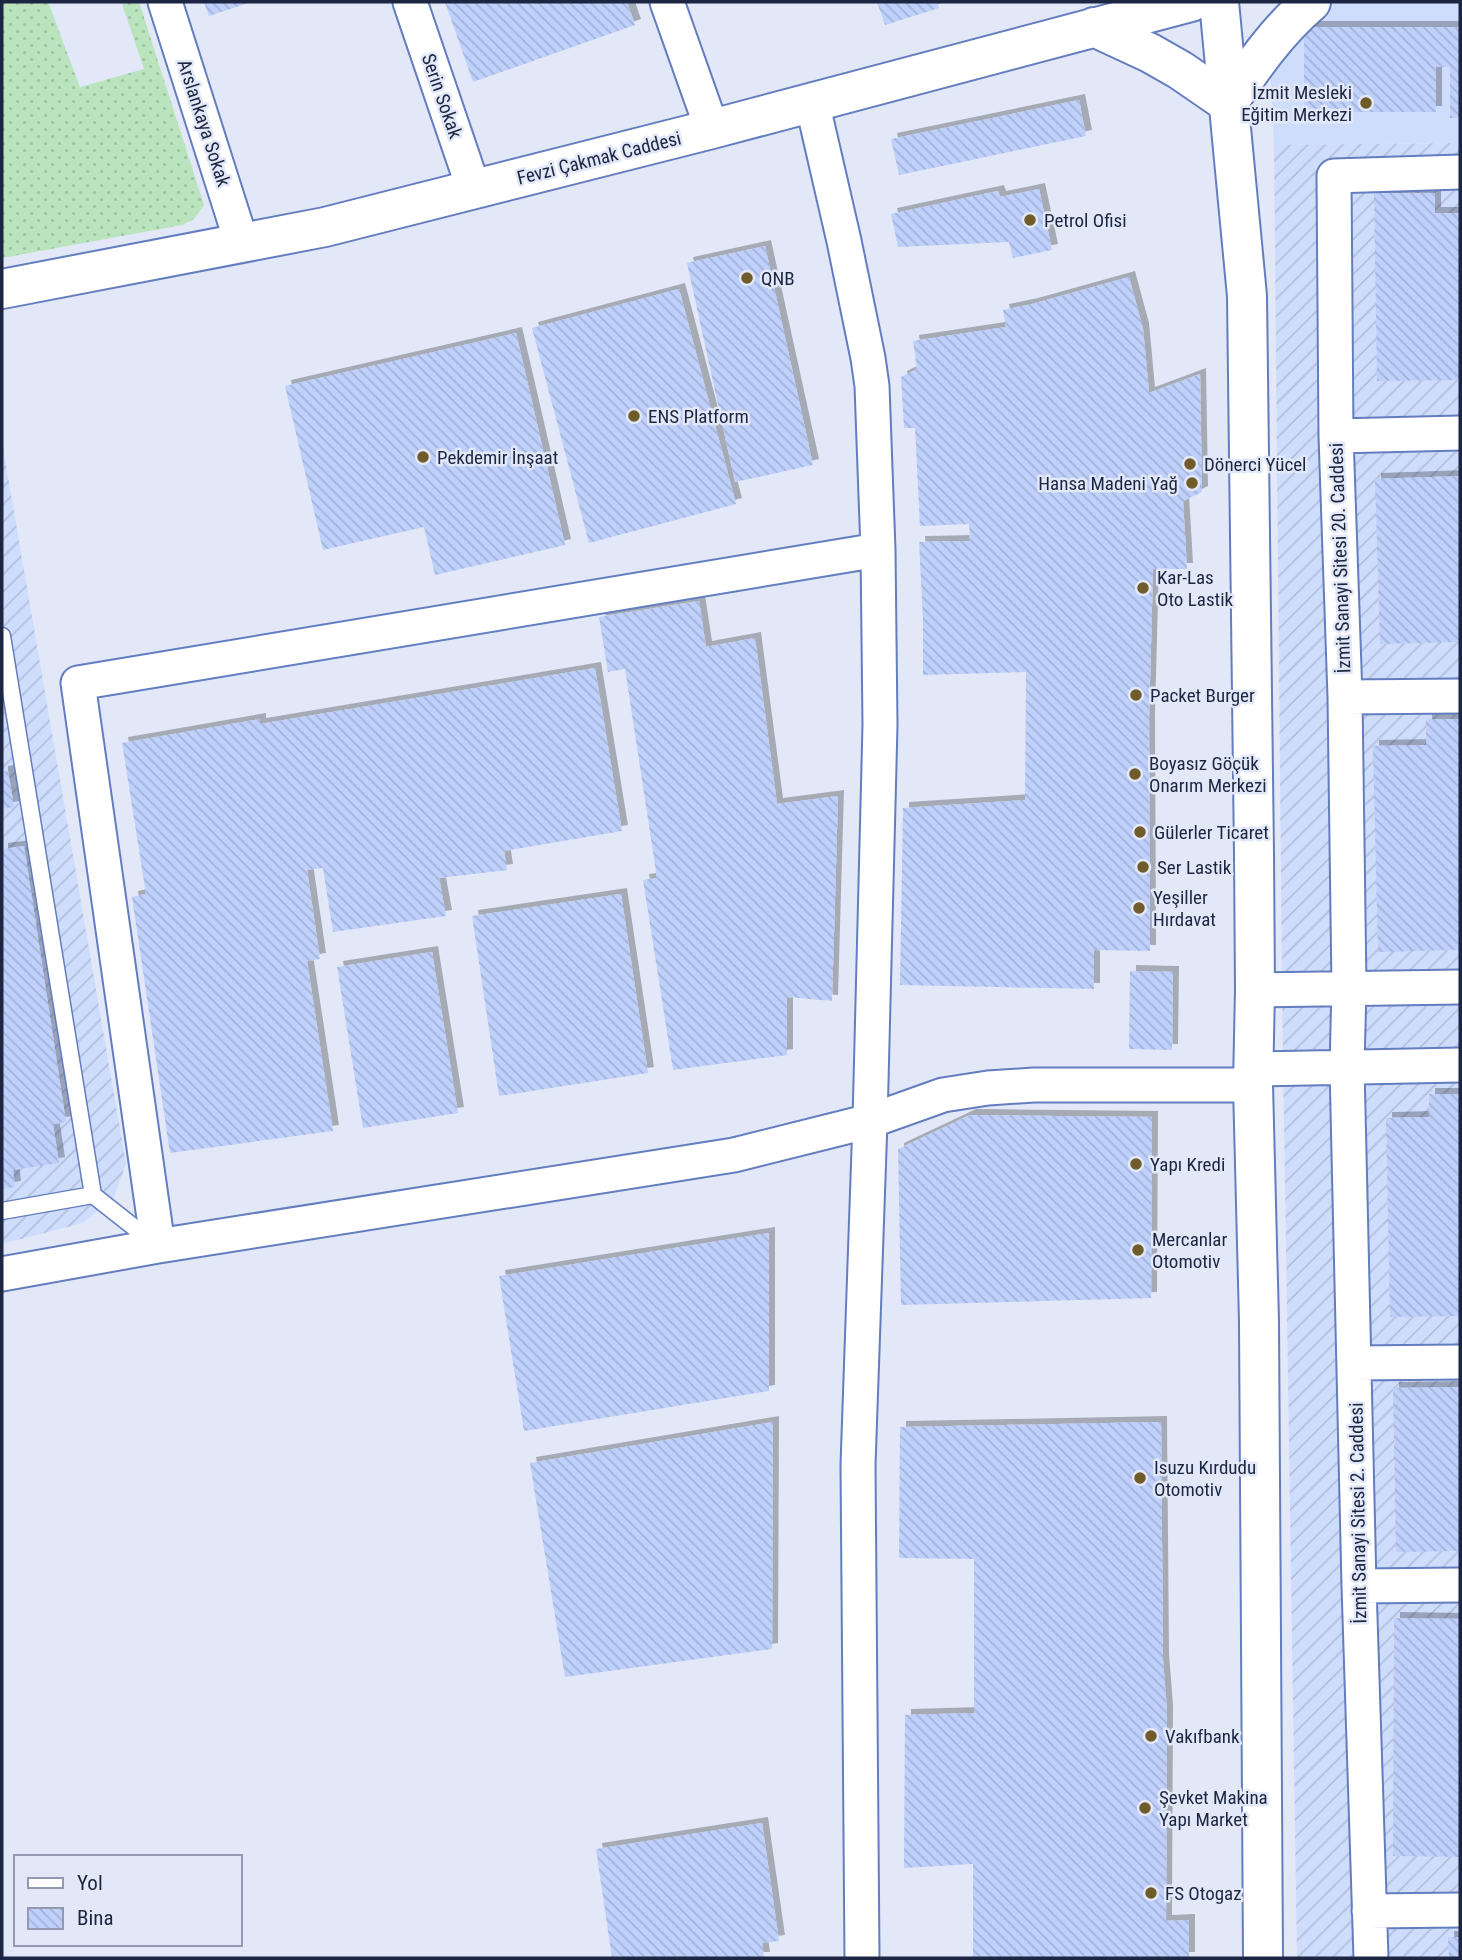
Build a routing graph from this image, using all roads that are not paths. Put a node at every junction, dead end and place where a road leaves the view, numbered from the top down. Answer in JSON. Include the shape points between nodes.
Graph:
{"nodes":[{"id":1,"x":165,"y":2,"type":"edge"},
{"id":2,"x":410,"y":2,"type":"edge"},
{"id":3,"x":667,"y":2,"type":"edge"},
{"id":4,"x":1191,"y":2,"type":"edge"},
{"id":5,"x":1219,"y":2,"type":"edge"},
{"id":6,"x":1311,"y":2,"type":"edge"},
{"id":7,"x":1094,"y":27,"type":"junction"},
{"id":8,"x":812,"y":102,"type":"junction"},
{"id":9,"x":1228,"y":103,"type":"junction"},
{"id":10,"x":712,"y":129,"type":"junction"},
{"id":11,"x":1460,"y":172,"type":"edge"},
{"id":12,"x":474,"y":190,"type":"junction"},
{"id":13,"x":242,"y":244,"type":"junction"},
{"id":14,"x":2,"y":289,"type":"edge"},
{"id":15,"x":1460,"y":433,"type":"edge"},
{"id":16,"x":1336,"y":436,"type":"junction"},
{"id":17,"x":878,"y":550,"type":"junction"},
{"id":18,"x":2,"y":636,"type":"edge"},
{"id":19,"x":1460,"y":696,"type":"edge"},
{"id":20,"x":1345,"y":697,"type":"junction"},
{"id":21,"x":1349,"y":987,"type":"junction"},
{"id":22,"x":1460,"y":987,"type":"edge"},
{"id":23,"x":1255,"y":990,"type":"junction"},
{"id":24,"x":1460,"y":1065,"type":"edge"},
{"id":25,"x":1347,"y":1067,"type":"junction"},
{"id":26,"x":1254,"y":1077,"type":"junction"},
{"id":27,"x":870,"y":1121,"type":"junction"},
{"id":28,"x":93,"y":1195,"type":"junction"},
{"id":29,"x":2,"y":1211,"type":"edge"},
{"id":30,"x":158,"y":1246,"type":"junction"},
{"id":31,"x":2,"y":1274,"type":"edge"},
{"id":32,"x":1460,"y":1362,"type":"edge"},
{"id":33,"x":1354,"y":1363,"type":"junction"},
{"id":34,"x":1460,"y":1585,"type":"edge"},
{"id":35,"x":1359,"y":1586,"type":"junction"},
{"id":36,"x":1460,"y":1910,"type":"edge"},
{"id":37,"x":1369,"y":1911,"type":"junction"},
{"id":38,"x":862,"y":1958,"type":"edge"},
{"id":39,"x":1263,"y":1958,"type":"edge"},
{"id":40,"x":1371,"y":1958,"type":"edge"}],
"edges":[{"from":1,"to":13,"type":"street","name":"Arslankaya Sokak"},
{"from":2,"to":12,"type":"street","name":"Serin Sokak"},
{"from":3,"to":10,"type":"street"},
{"from":4,"to":7,"type":"street","name":"Fevzi Çakmak Caddesi"},
{"from":5,"to":9,"type":"street"},
{"from":6,"to":9,"type":"street","via":[[1264,50]]},
{"from":7,"to":8,"type":"street","name":"Fevzi Çakmak Caddesi"},
{"from":7,"to":9,"type":"street","via":[[1180,70]]},
{"from":8,"to":10,"type":"street","name":"Fevzi Çakmak Caddesi"},
{"from":8,"to":17,"type":"street","via":[[868,358]]},
{"from":9,"to":23,"type":"street","via":[[1247,296]]},
{"from":10,"to":12,"type":"street","name":"Fevzi Çakmak Caddesi"},
{"from":11,"to":16,"type":"street","name":"İzmit Sanayi Sitesi 20. Caddesi","via":[[1334,176]]},
{"from":12,"to":13,"type":"street","name":"Fevzi Çakmak Caddesi"},
{"from":13,"to":14,"type":"street","name":"Fevzi Çakmak Caddesi"},
{"from":15,"to":16,"type":"street"},
{"from":16,"to":20,"type":"street","name":"İzmit Sanayi Sitesi 20. Caddesi"},
{"from":17,"to":27,"type":"street","via":[[880,725]]},
{"from":17,"to":30,"type":"street","via":[[78,683]]},
{"from":18,"to":28,"type":"lane"},
{"from":19,"to":20,"type":"street"},
{"from":20,"to":21,"type":"street","name":"İzmit Sanayi Sitesi 20. Caddesi"},
{"from":21,"to":22,"type":"street"},
{"from":21,"to":23,"type":"street"},
{"from":21,"to":25,"type":"street","name":"İzmit Sanayi Sitesi 20. Caddesi"},
{"from":23,"to":26,"type":"street"},
{"from":24,"to":25,"type":"street"},
{"from":25,"to":26,"type":"street"},
{"from":25,"to":33,"type":"street","name":"İzmit Sanayi Sitesi 2. Caddesi"},
{"from":26,"to":27,"type":"street","via":[[988,1088],[943,1096]]},
{"from":26,"to":39,"type":"street"},
{"from":27,"to":30,"type":"street","via":[[734,1155]]},
{"from":27,"to":38,"type":"street","via":[[858,1465]]},
{"from":28,"to":29,"type":"lane"},
{"from":28,"to":30,"type":"lane"},
{"from":30,"to":31,"type":"street"},
{"from":32,"to":33,"type":"street"},
{"from":33,"to":35,"type":"street","name":"İzmit Sanayi Sitesi 2. Caddesi"},
{"from":34,"to":35,"type":"street"},
{"from":35,"to":37,"type":"street","name":"İzmit Sanayi Sitesi 2. Caddesi"},
{"from":36,"to":37,"type":"street"},
{"from":37,"to":40,"type":"street","name":"İzmit Sanayi Sitesi 2. Caddesi"}]}
